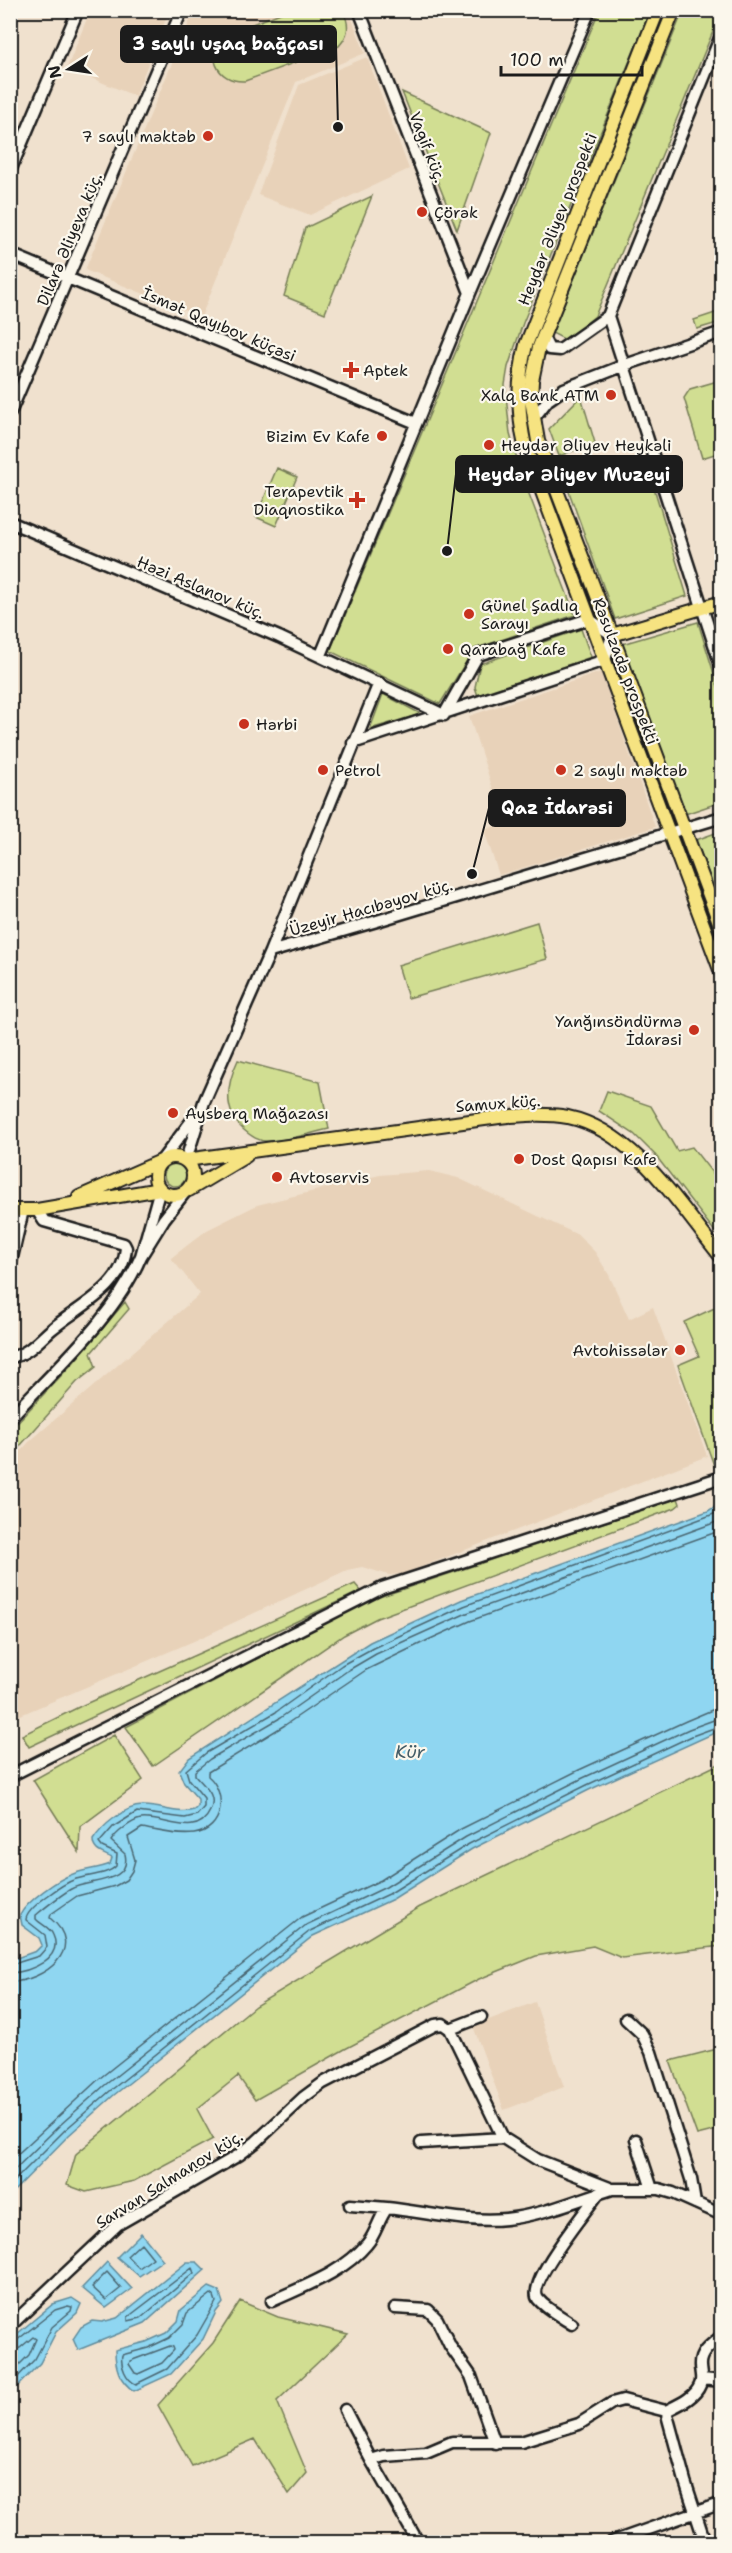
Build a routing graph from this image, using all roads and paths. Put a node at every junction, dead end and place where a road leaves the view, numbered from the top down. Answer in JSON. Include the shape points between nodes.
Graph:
{"nodes":[{"id":1,"x":78,"y":10,"type":"edge"},
{"id":2,"x":182,"y":10,"type":"edge"},
{"id":3,"x":359,"y":10,"type":"edge"},
{"id":4,"x":590,"y":10,"type":"edge"},
{"id":5,"x":658,"y":10,"type":"edge"},
{"id":6,"x":674,"y":10,"type":"edge"},
{"id":7,"x":722,"y":33,"type":"edge"},
{"id":8,"x":10,"y":171,"type":"edge"},
{"id":9,"x":10,"y":254,"type":"edge"},
{"id":10,"x":69,"y":278,"type":"junction"},
{"id":11,"x":470,"y":293,"type":"junction"},
{"id":12,"x":608,"y":316,"type":"junction"},
{"id":13,"x":722,"y":332,"type":"edge"},
{"id":14,"x":543,"y":337,"type":"junction"},
{"id":15,"x":625,"y":365,"type":"junction"},
{"id":16,"x":10,"y":413,"type":"edge"},
{"id":17,"x":533,"y":419,"type":"junction"},
{"id":18,"x":416,"y":423,"type":"junction"},
{"id":19,"x":538,"y":441,"type":"joint"},
{"id":20,"x":525,"y":446,"type":"joint"},
{"id":21,"x":10,"y":522,"type":"edge"},
{"id":22,"x":722,"y":602,"type":"edge"},
{"id":23,"x":702,"y":608,"type":"junction"},
{"id":24,"x":589,"y":619,"type":"junction"},
{"id":25,"x":612,"y":635,"type":"junction"},
{"id":26,"x":321,"y":655,"type":"junction"},
{"id":27,"x":605,"y":660,"type":"junction"},
{"id":28,"x":722,"y":669,"type":"edge"},
{"id":29,"x":379,"y":683,"type":"junction"},
{"id":30,"x":444,"y":715,"type":"junction"},
{"id":31,"x":353,"y":743,"type":"junction"},
{"id":32,"x":722,"y":817,"type":"edge"},
{"id":33,"x":684,"y":828,"type":"junction"},
{"id":34,"x":669,"y":833,"type":"junction"},
{"id":35,"x":722,"y":930,"type":"edge"},
{"id":36,"x":270,"y":952,"type":"junction"},
{"id":37,"x":722,"y":975,"type":"edge"},
{"id":38,"x":204,"y":1102,"type":"junction"},
{"id":39,"x":255,"y":1152,"type":"junction"},
{"id":40,"x":186,"y":1160,"type":"junction"},
{"id":41,"x":161,"y":1161,"type":"junction"},
{"id":42,"x":160,"y":1189,"type":"junction"},
{"id":43,"x":186,"y":1191,"type":"junction"},
{"id":44,"x":61,"y":1205,"type":"junction"},
{"id":45,"x":17,"y":1210,"type":"edge"},
{"id":46,"x":37,"y":1210,"type":"junction"},
{"id":47,"x":141,"y":1256,"type":"junction"},
{"id":48,"x":722,"y":1258,"type":"edge"},
{"id":49,"x":10,"y":1266,"type":"edge"},
{"id":50,"x":10,"y":1357,"type":"edge"},
{"id":51,"x":10,"y":1418,"type":"edge"},
{"id":52,"x":722,"y":1477,"type":"edge"},
{"id":53,"x":10,"y":1776,"type":"edge"},
{"id":54,"x":481,"y":2017,"type":"dead end"},
{"id":55,"x":626,"y":2019,"type":"dead end"},
{"id":56,"x":450,"y":2029,"type":"junction"},
{"id":57,"x":503,"y":2138,"type":"junction"},
{"id":58,"x":636,"y":2140,"type":"dead end"},
{"id":59,"x":421,"y":2143,"type":"dead end"},
{"id":60,"x":612,"y":2189,"type":"junction"},
{"id":61,"x":652,"y":2189,"type":"junction"},
{"id":62,"x":598,"y":2194,"type":"junction"},
{"id":63,"x":695,"y":2203,"type":"junction"},
{"id":64,"x":350,"y":2205,"type":"dead end"},
{"id":65,"x":387,"y":2208,"type":"junction"},
{"id":66,"x":722,"y":2215,"type":"edge"},
{"id":67,"x":272,"y":2301,"type":"dead end"},
{"id":68,"x":395,"y":2308,"type":"dead end"},
{"id":69,"x":572,"y":2324,"type":"dead end"},
{"id":70,"x":10,"y":2326,"type":"edge"},
{"id":71,"x":722,"y":2336,"type":"edge"},
{"id":72,"x":702,"y":2379,"type":"junction"},
{"id":73,"x":722,"y":2381,"type":"edge"},
{"id":74,"x":345,"y":2410,"type":"dead end"},
{"id":75,"x":666,"y":2411,"type":"junction"},
{"id":76,"x":495,"y":2443,"type":"junction"},
{"id":77,"x":371,"y":2460,"type":"junction"},
{"id":78,"x":722,"y":2502,"type":"edge"},
{"id":79,"x":695,"y":2513,"type":"junction"},
{"id":80,"x":418,"y":2542,"type":"edge"},
{"id":81,"x":612,"y":2542,"type":"edge"},
{"id":82,"x":705,"y":2542,"type":"edge"}],
"edges":[{"from":1,"to":8,"type":"street"},
{"from":2,"to":10,"type":"street","name":"Dilarə Əliyeva küç."},
{"from":3,"to":11,"type":"street","name":"Vagif küç."},
{"from":4,"to":11,"type":"street"},
{"from":5,"to":20,"type":"main road","name":"Heydər Əliyev prospekti","via":[[526,345],[518,383]]},
{"from":6,"to":14,"type":"main road","name":"Heydər Əliyev prospekti"},
{"from":7,"to":12,"type":"street"},
{"from":9,"to":10,"type":"street","name":"İsmət Qayıbov küçəsi"},
{"from":10,"to":16,"type":"street","name":"Dilarə Əliyeva küç."},
{"from":10,"to":18,"type":"street","name":"İsmət Qayıbov küçəsi"},
{"from":11,"to":18,"type":"street"},
{"from":12,"to":14,"type":"street","via":[[560,351],[549,349]]},
{"from":12,"to":15,"type":"street"},
{"from":13,"to":15,"type":"street"},
{"from":14,"to":17,"type":"main road","name":"Heydər Əliyev prospekti","via":[[532,381]]},
{"from":15,"to":17,"type":"street","via":[[557,393]]},
{"from":15,"to":23,"type":"street"},
{"from":17,"to":19,"type":"main road","name":"Heydər Əliyev prospekti"},
{"from":18,"to":26,"type":"street"},
{"from":19,"to":25,"type":"main road","name":"Rəsulzadə prospekti"},
{"from":20,"to":24,"type":"main road","name":"Rəsulzadə prospekti"},
{"from":21,"to":26,"type":"street","name":"Həzi Aslanov küç."},
{"from":22,"to":23,"type":"main road"},
{"from":23,"to":25,"type":"main road"},
{"from":23,"to":28,"type":"street"},
{"from":24,"to":25,"type":"street"},
{"from":24,"to":27,"type":"main road","name":"Rəsulzadə prospekti"},
{"from":24,"to":30,"type":"street","via":[[478,655]]},
{"from":25,"to":27,"type":"street"},
{"from":25,"to":33,"type":"main road","name":"Rəsulzadə prospekti"},
{"from":26,"to":29,"type":"street","name":"Həzi Aslanov küç."},
{"from":27,"to":30,"type":"street"},
{"from":27,"to":34,"type":"main road","name":"Rəsulzadə prospekti"},
{"from":29,"to":30,"type":"street","name":"Həzi Aslanov küç."},
{"from":29,"to":31,"type":"street"},
{"from":30,"to":31,"type":"street"},
{"from":31,"to":36,"type":"street"},
{"from":32,"to":33,"type":"street","name":"Üzeyir Hacıbəyov küç."},
{"from":33,"to":34,"type":"street","name":"Üzeyir Hacıbəyov küç."},
{"from":33,"to":35,"type":"main road","name":"Rəsulzadə prospekti"},
{"from":34,"to":36,"type":"street","name":"Üzeyir Hacıbəyov küç."},
{"from":34,"to":37,"type":"main road","name":"Rəsulzadə prospekti"},
{"from":36,"to":38,"type":"street"},
{"from":38,"to":40,"type":"street"},
{"from":38,"to":41,"type":"street"},
{"from":39,"to":40,"type":"main road","name":"Samux küç."},
{"from":39,"to":43,"type":"main road"},
{"from":39,"to":48,"type":"main road","name":"Samux küç.","via":[[499,1117],[568,1117],[600,1128],[635,1154]]},
{"from":40,"to":41,"type":"main road","via":[[176,1156]]},
{"from":40,"to":43,"type":"main road","via":[[194,1175]]},
{"from":41,"to":42,"type":"main road","via":[[155,1172]]},
{"from":41,"to":44,"type":"main road"},
{"from":42,"to":43,"type":"main road","via":[[170,1195]]},
{"from":42,"to":44,"type":"main road"},
{"from":42,"to":47,"type":"street"},
{"from":43,"to":47,"type":"street"},
{"from":44,"to":46,"type":"main road"},
{"from":45,"to":46,"type":"main road"},
{"from":45,"to":49,"type":"street"},
{"from":46,"to":50,"type":"street","via":[[44,1221],[124,1244],[126,1255],[104,1290],[20,1356]]},
{"from":47,"to":51,"type":"street","via":[[106,1314]]},
{"from":52,"to":53,"type":"street","via":[[382,1588]]},
{"from":54,"to":56,"type":"street","name":"Sarvan Salmanov küç."},
{"from":55,"to":63,"type":"street","via":[[642,2034],[651,2052]]},
{"from":56,"to":57,"type":"street"},
{"from":56,"to":70,"type":"street","name":"Sarvan Salmanov küç.","via":[[435,2025],[323,2083],[239,2155],[117,2225]]},
{"from":57,"to":59,"type":"street"},
{"from":57,"to":60,"type":"street","via":[[538,2160]]},
{"from":58,"to":61,"type":"street"},
{"from":60,"to":61,"type":"street"},
{"from":60,"to":62,"type":"street"},
{"from":61,"to":63,"type":"street","via":[[674,2193]]},
{"from":62,"to":65,"type":"street","via":[[505,2219]]},
{"from":62,"to":69,"type":"street","via":[[542,2273],[535,2290],[538,2299]]},
{"from":63,"to":66,"type":"street"},
{"from":64,"to":65,"type":"street"},
{"from":65,"to":67,"type":"street","via":[[367,2244],[342,2266]]},
{"from":68,"to":76,"type":"street","via":[[428,2310],[437,2319],[471,2376]]},
{"from":71,"to":72,"type":"street","via":[[701,2356]]},
{"from":72,"to":73,"type":"street"},
{"from":72,"to":75,"type":"street","via":[[693,2395]]},
{"from":74,"to":77,"type":"street"},
{"from":75,"to":76,"type":"street","via":[[623,2400],[579,2424],[521,2442]]},
{"from":75,"to":79,"type":"street"},
{"from":76,"to":77,"type":"street","via":[[452,2442],[426,2452]]},
{"from":77,"to":80,"type":"street"},
{"from":78,"to":79,"type":"street"},
{"from":79,"to":81,"type":"street"},
{"from":79,"to":82,"type":"street"}]}
